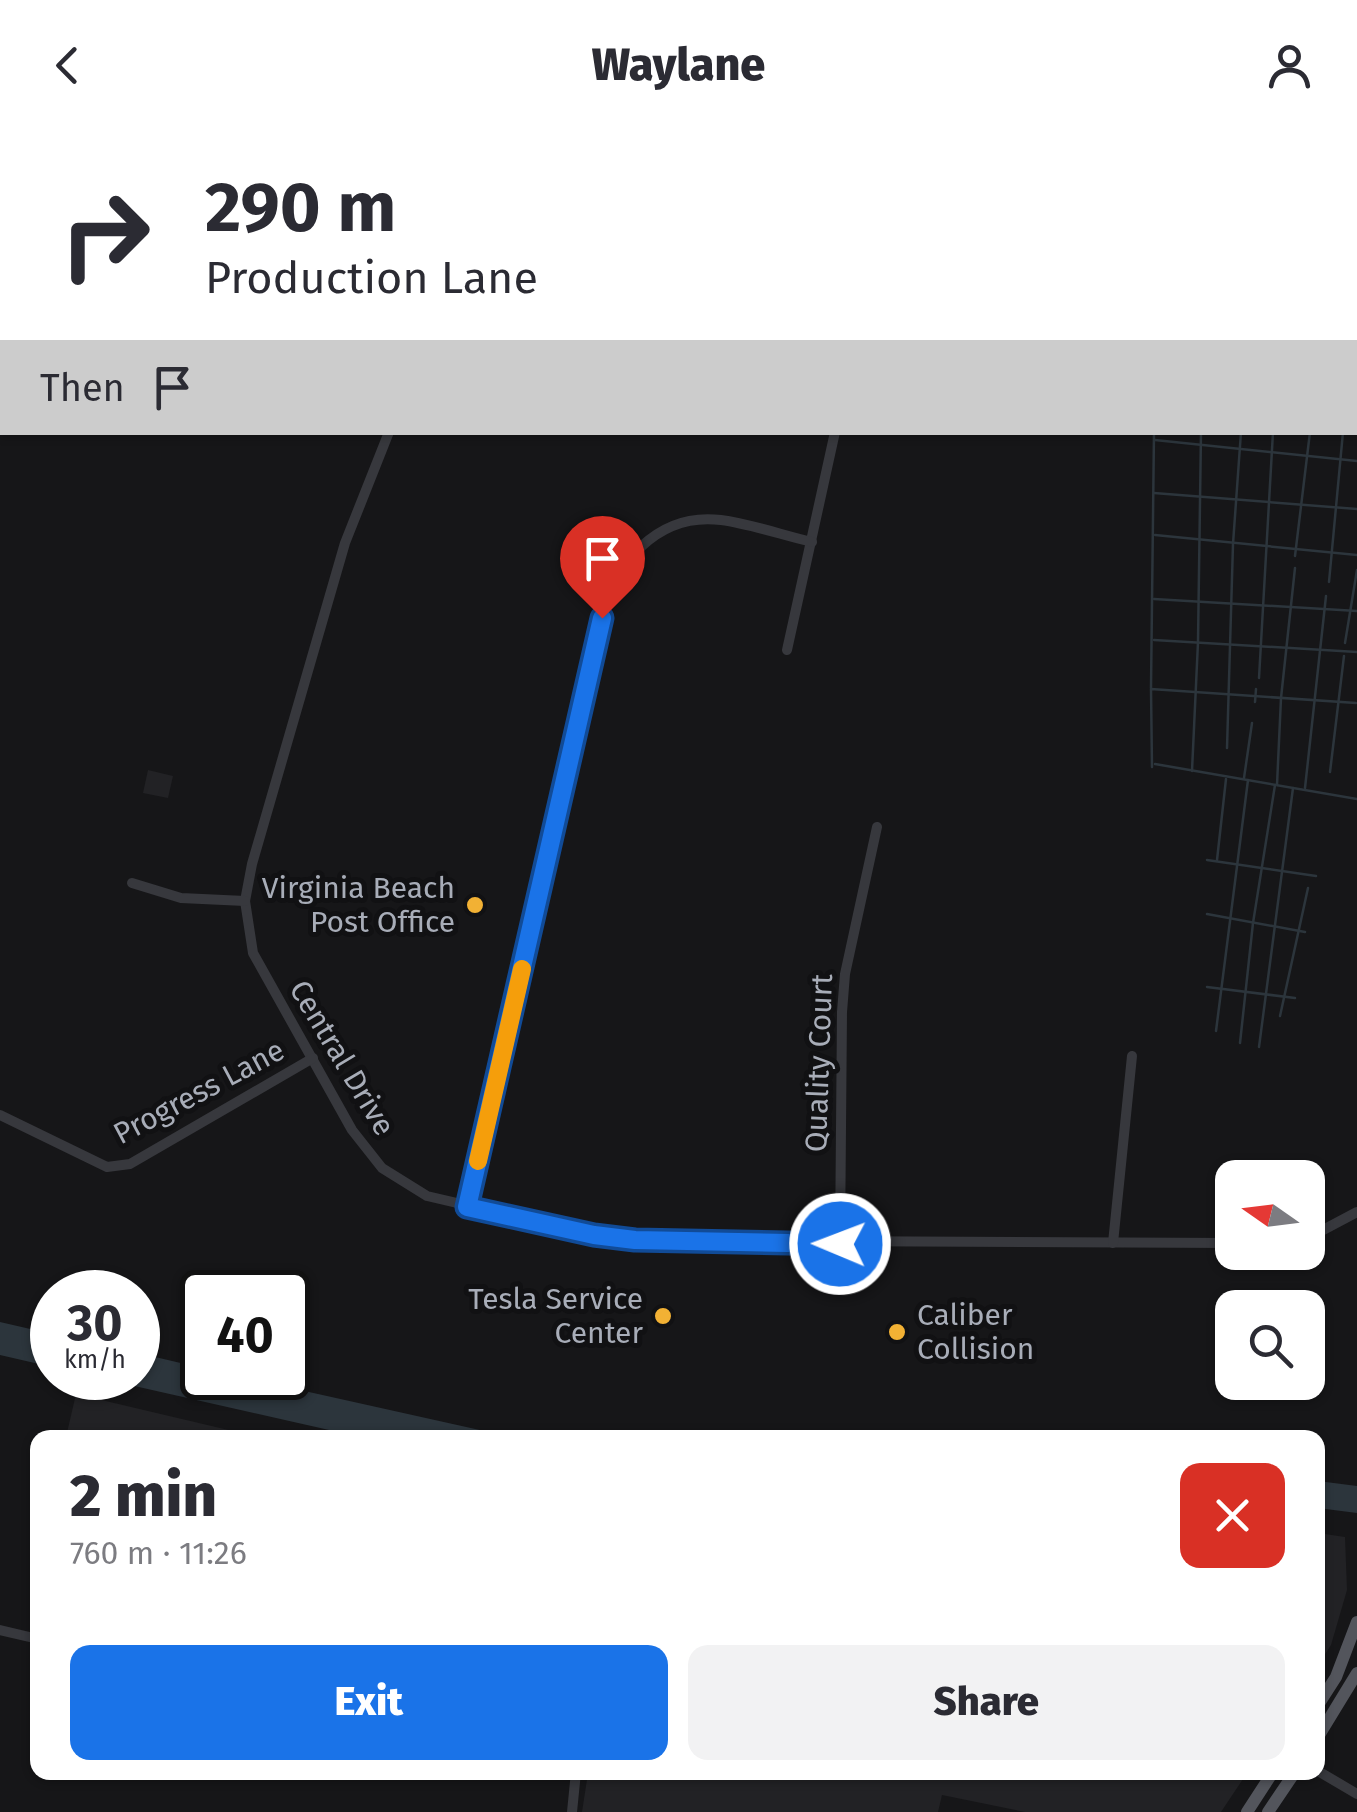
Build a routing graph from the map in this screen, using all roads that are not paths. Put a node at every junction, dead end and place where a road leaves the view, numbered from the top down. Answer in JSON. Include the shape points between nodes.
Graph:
{"nodes":[{"id":1,"x":388,"y":435,"type":"edge"},
{"id":2,"x":834,"y":435,"type":"edge"},
{"id":3,"x":812,"y":542,"type":"junction"},
{"id":4,"x":787,"y":650,"type":"dead end"},
{"id":5,"x":877,"y":827,"type":"dead end"},
{"id":6,"x":132,"y":883,"type":"dead end"},
{"id":7,"x":245,"y":902,"type":"junction"},
{"id":8,"x":1132,"y":1056,"type":"dead end"},
{"id":9,"x":313,"y":1058,"type":"junction"},
{"id":10,"x":0,"y":1115,"type":"edge"},
{"id":11,"x":467,"y":1207,"type":"junction"},
{"id":12,"x":1357,"y":1212,"type":"edge"},
{"id":13,"x":1325,"y":1229,"type":"edge"},
{"id":14,"x":1113,"y":1242,"type":"junction"},
{"id":15,"x":1215,"y":1243,"type":"edge"},
{"id":16,"x":840,"y":1244,"type":"junction"},
{"id":17,"x":1357,"y":1622,"type":"edge"},
{"id":18,"x":0,"y":1630,"type":"edge"},
{"id":19,"x":30,"y":1636,"type":"edge"},
{"id":20,"x":1357,"y":1673,"type":"edge"},
{"id":21,"x":1325,"y":1694,"type":"edge"},
{"id":22,"x":1325,"y":1726,"type":"edge"},
{"id":23,"x":1325,"y":1774,"type":"edge"},
{"id":24,"x":575,"y":1780,"type":"edge"},
{"id":25,"x":1268,"y":1780,"type":"edge"},
{"id":26,"x":1289,"y":1780,"type":"edge"},
{"id":27,"x":1357,"y":1794,"type":"edge"},
{"id":28,"x":572,"y":1812,"type":"edge"},
{"id":29,"x":1246,"y":1812,"type":"edge"},
{"id":30,"x":1268,"y":1812,"type":"edge"}],
"edges":[{"from":1,"to":7,"type":"street","name":"Central Drive","via":[[346,543]]},
{"from":2,"to":3,"type":"street"},
{"from":3,"to":4,"type":"street"},
{"from":3,"to":11,"type":"street","via":[[720,520],[692,520],[652,537],[614,580]]},
{"from":5,"to":16,"type":"street","name":"Quality Court","via":[[842,1012]]},
{"from":6,"to":7,"type":"street","via":[[180,898]]},
{"from":7,"to":9,"type":"street","name":"Central Drive","via":[[253,953]]},
{"from":8,"to":14,"type":"street"},
{"from":9,"to":10,"type":"street","name":"Progress Lane","via":[[130,1164],[106,1167]]},
{"from":9,"to":11,"type":"street","name":"Central Drive","via":[[364,1149],[382,1168],[426,1196]]},
{"from":11,"to":16,"type":"street","name":"Central Drive","via":[[635,1240]]},
{"from":12,"to":13,"type":"street"},
{"from":14,"to":15,"type":"street","name":"Central Drive"},
{"from":14,"to":16,"type":"street","name":"Central Drive"},
{"from":17,"to":21,"type":"main road"},
{"from":18,"to":19,"type":"street"},
{"from":20,"to":22,"type":"main road"},
{"from":23,"to":27,"type":"street"},
{"from":24,"to":28,"type":"street"},
{"from":25,"to":29,"type":"main road"},
{"from":26,"to":30,"type":"main road"}]}
